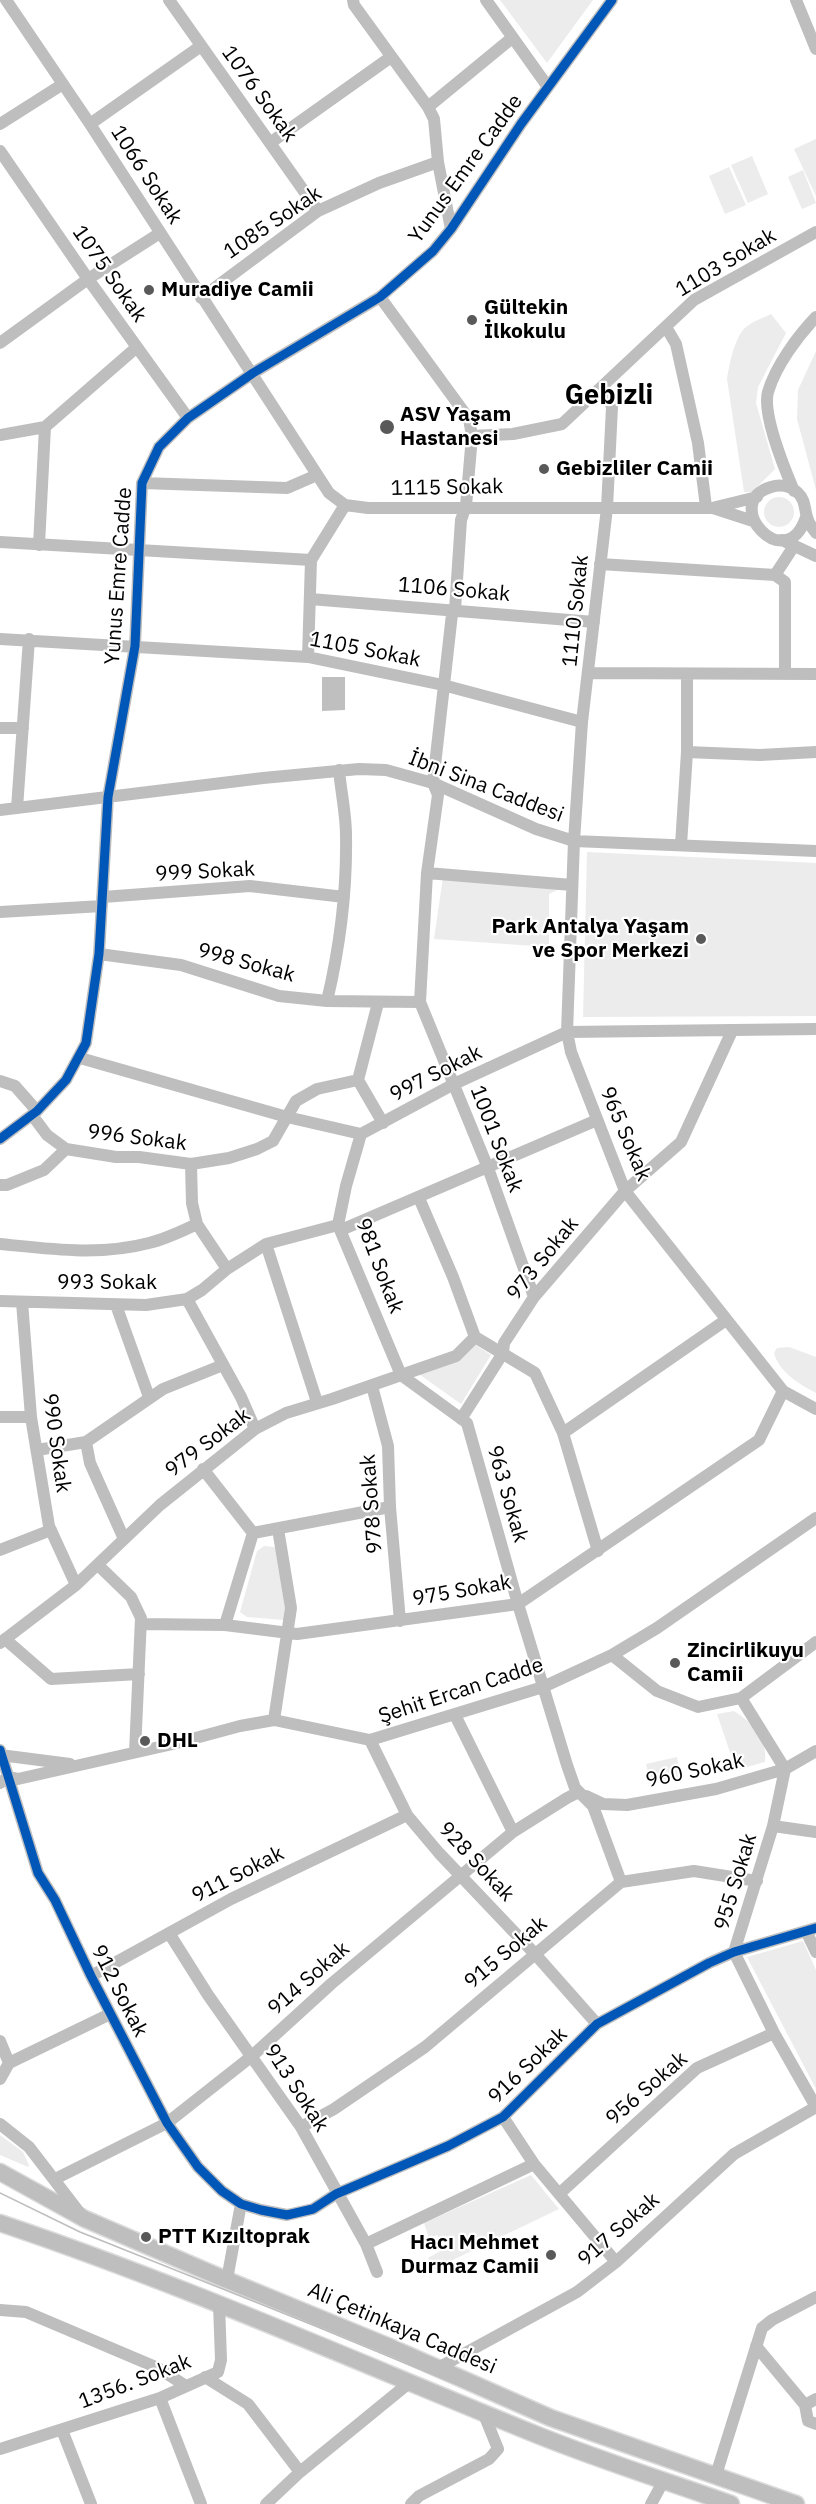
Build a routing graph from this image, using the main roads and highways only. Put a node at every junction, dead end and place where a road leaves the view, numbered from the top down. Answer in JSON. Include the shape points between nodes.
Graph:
{"nodes":[{"id":1,"x":0,"y":2172,"type":"edge"},
{"id":2,"x":0,"y":2223,"type":"edge"},
{"id":3,"x":731,"y":2504,"type":"edge"},
{"id":4,"x":796,"y":2504,"type":"edge"}],
"edges":[{"from":1,"to":4,"type":"main road","name":"Ali Çetinkaya Caddesi","via":[[85,2219],[551,2418]]},
{"from":2,"to":3,"type":"main road","via":[[108,2260],[537,2435]]}]}
